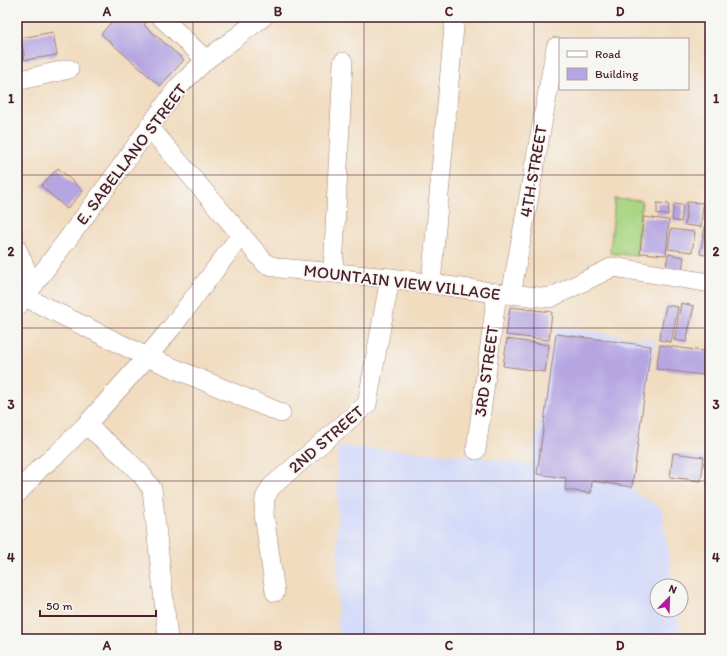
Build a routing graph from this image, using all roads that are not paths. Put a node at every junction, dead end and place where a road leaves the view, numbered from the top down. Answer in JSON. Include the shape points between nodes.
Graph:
{"nodes":[{"id":1,"x":262,"y":17,"type":"edge"},
{"id":2,"x":163,"y":18,"type":"edge"},
{"id":3,"x":454,"y":27,"type":"dead end"},
{"id":4,"x":556,"y":47,"type":"dead end"},
{"id":5,"x":206,"y":60,"type":"junction"},
{"id":6,"x":343,"y":62,"type":"dead end"},
{"id":7,"x":69,"y":69,"type":"dead end"},
{"id":8,"x":17,"y":81,"type":"edge"},
{"id":9,"x":149,"y":127,"type":"junction"},
{"id":10,"x":241,"y":235,"type":"junction"},
{"id":11,"x":17,"y":248,"type":"edge"},
{"id":12,"x":333,"y":272,"type":"junction"},
{"id":13,"x":390,"y":278,"type":"junction"},
{"id":14,"x":710,"y":283,"type":"edge"},
{"id":15,"x":431,"y":284,"type":"junction"},
{"id":16,"x":504,"y":294,"type":"junction"},
{"id":17,"x":25,"y":297,"type":"edge"},
{"id":18,"x":147,"y":357,"type":"junction"},
{"id":19,"x":281,"y":413,"type":"dead end"},
{"id":20,"x":86,"y":425,"type":"junction"},
{"id":21,"x":476,"y":450,"type":"dead end"},
{"id":22,"x":17,"y":494,"type":"edge"},
{"id":23,"x":275,"y":592,"type":"dead end"},
{"id":24,"x":168,"y":639,"type":"edge"}],
"edges":[{"from":1,"to":5,"type":"street","name":"E. SABELLANO STREET"},
{"from":2,"to":5,"type":"street"},
{"from":3,"to":15,"type":"street"},
{"from":4,"to":16,"type":"street","name":"4TH STREET"},
{"from":5,"to":9,"type":"street","name":"E. SABELLANO STREET","via":[[178,87]]},
{"from":6,"to":12,"type":"street"},
{"from":7,"to":8,"type":"street"},
{"from":9,"to":10,"type":"street","name":"MOUNTAIN VIEW VILLAGE"},
{"from":9,"to":17,"type":"street","name":"E. SABELLANO STREET"},
{"from":10,"to":12,"type":"street","name":"MOUNTAIN VIEW VILLAGE","via":[[266,264],[279,268]]},
{"from":10,"to":18,"type":"street"},
{"from":11,"to":17,"type":"street"},
{"from":12,"to":13,"type":"street","name":"MOUNTAIN VIEW VILLAGE"},
{"from":13,"to":15,"type":"street","name":"MOUNTAIN VIEW VILLAGE"},
{"from":13,"to":23,"type":"street","name":"2ND STREET","via":[[367,404],[271,487],[265,498],[264,514]]},
{"from":14,"to":16,"type":"street","name":"MOUNTAIN VIEW VILLAGE","via":[[613,267],[550,298]]},
{"from":15,"to":16,"type":"street","name":"MOUNTAIN VIEW VILLAGE"},
{"from":16,"to":21,"type":"street","name":"3RD STREET"},
{"from":17,"to":18,"type":"street"},
{"from":18,"to":19,"type":"street"},
{"from":18,"to":20,"type":"street"},
{"from":20,"to":22,"type":"street"},
{"from":20,"to":24,"type":"street","via":[[142,474],[152,489]]}]}
